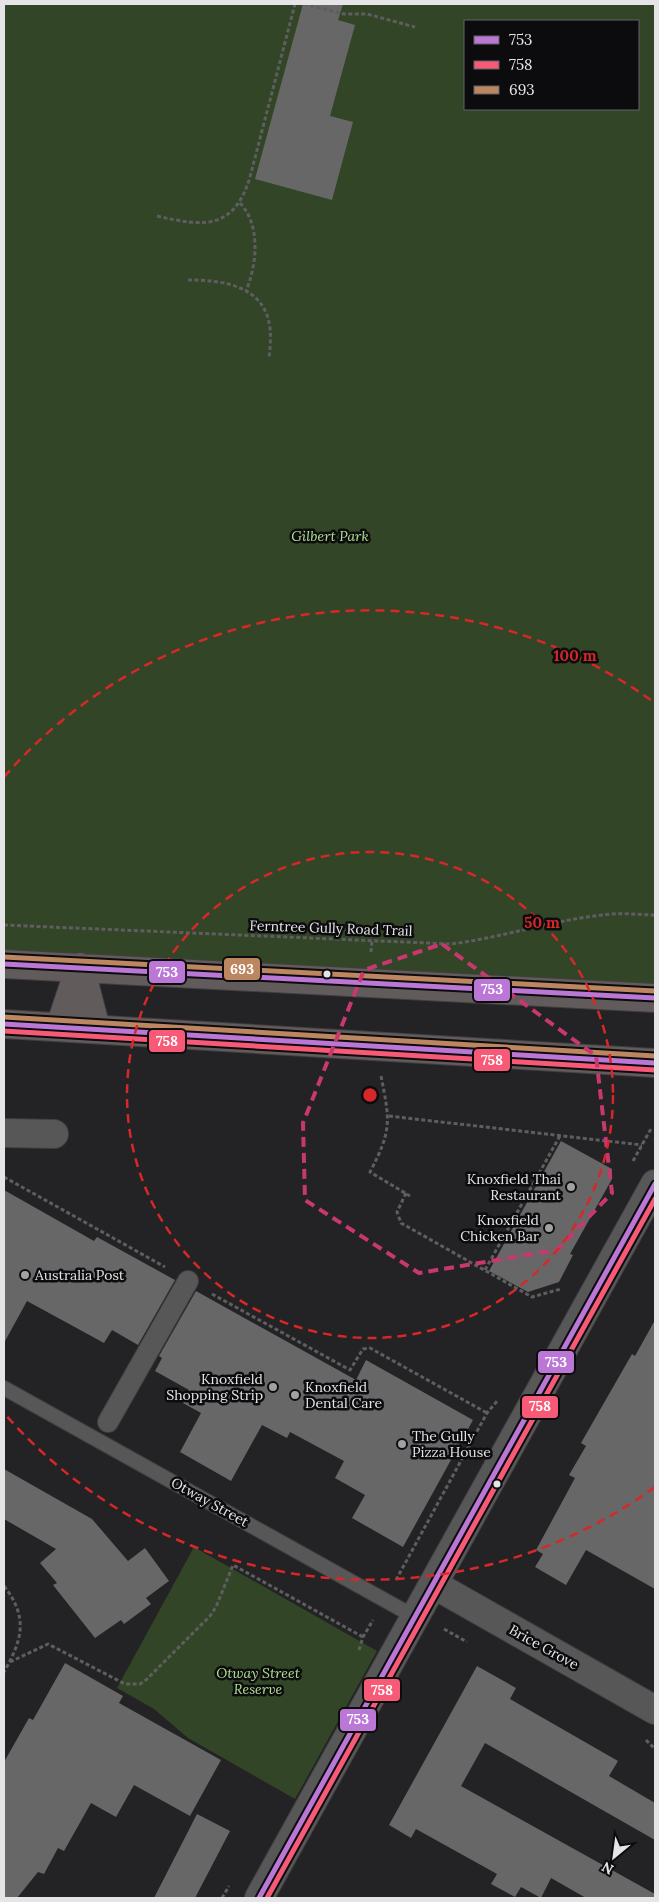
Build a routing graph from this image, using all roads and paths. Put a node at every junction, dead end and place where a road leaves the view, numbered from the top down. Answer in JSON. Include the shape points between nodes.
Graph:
{"nodes":[{"id":1,"x":295,"y":4,"type":"edge"},
{"id":2,"x":304,"y":4,"type":"edge"},
{"id":3,"x":314,"y":5,"type":"edge"},
{"id":4,"x":414,"y":27,"type":"dead end"},
{"id":5,"x":240,"y":202,"type":"junction"},
{"id":6,"x":158,"y":216,"type":"dead end"},
{"id":7,"x":188,"y":280,"type":"dead end"},
{"id":8,"x":246,"y":291,"type":"junction"},
{"id":9,"x":269,"y":359,"type":"dead end"},
{"id":10,"x":655,"y":915,"type":"edge"},
{"id":11,"x":4,"y":926,"type":"edge"},
{"id":12,"x":4,"y":964,"type":"edge"},
{"id":13,"x":80,"y":967,"type":"junction"},
{"id":14,"x":655,"y":998,"type":"edge"},
{"id":15,"x":4,"y":1024,"type":"edge"},
{"id":16,"x":60,"y":1027,"type":"junction"},
{"id":17,"x":96,"y":1029,"type":"junction"},
{"id":18,"x":655,"y":1063,"type":"edge"},
{"id":19,"x":379,"y":1068,"type":"dead end"},
{"id":20,"x":389,"y":1116,"type":"junction"},
{"id":21,"x":652,"y":1127,"type":"dead end"},
{"id":22,"x":4,"y":1133,"type":"edge"},
{"id":23,"x":54,"y":1134,"type":"dead end"},
{"id":24,"x":561,"y":1134,"type":"junction"},
{"id":25,"x":642,"y":1145,"type":"junction"},
{"id":26,"x":632,"y":1162,"type":"dead end"},
{"id":27,"x":4,"y":1177,"type":"edge"},
{"id":28,"x":655,"y":1184,"type":"edge"},
{"id":29,"x":485,"y":1270,"type":"junction"},
{"id":30,"x":188,"y":1281,"type":"junction"},
{"id":31,"x":565,"y":1282,"type":"dead end"},
{"id":32,"x":4,"y":1388,"type":"edge"},
{"id":33,"x":492,"y":1407,"type":"dead end"},
{"id":34,"x":488,"y":1413,"type":"junction"},
{"id":35,"x":108,"y":1422,"type":"dead end"},
{"id":36,"x":395,"y":1582,"type":"dead end"},
{"id":37,"x":433,"y":1584,"type":"junction"},
{"id":38,"x":4,"y":1586,"type":"edge"},
{"id":39,"x":415,"y":1617,"type":"junction"},
{"id":40,"x":363,"y":1637,"type":"dead end"},
{"id":41,"x":10,"y":1662,"type":"junction"},
{"id":42,"x":4,"y":1672,"type":"edge"},
{"id":43,"x":655,"y":1710,"type":"edge"},
{"id":44,"x":259,"y":1898,"type":"edge"}],
"edges":[{"from":1,"to":5,"type":"path","via":[[250,177]]},
{"from":2,"to":3,"type":"path"},
{"from":3,"to":4,"type":"path","via":[[344,14],[367,14]]},
{"from":5,"to":6,"type":"path","via":[[234,212],[211,222],[196,224]]},
{"from":5,"to":8,"type":"path","via":[[252,221],[254,265]]},
{"from":7,"to":8,"type":"path","via":[[218,280]]},
{"from":8,"to":9,"type":"path","via":[[264,311],[270,326]]},
{"from":10,"to":11,"type":"path","name":"Ferntree Gully Road Trail","via":[[586,917],[479,941],[451,944]]},
{"from":12,"to":13,"type":"main road"},
{"from":13,"to":14,"type":"main road"},
{"from":13,"to":16,"type":"main road"},
{"from":13,"to":17,"type":"main road"},
{"from":15,"to":16,"type":"main road"},
{"from":16,"to":17,"type":"main road"},
{"from":17,"to":18,"type":"main road"},
{"from":19,"to":20,"type":"path"},
{"from":20,"to":24,"type":"path"},
{"from":20,"to":29,"type":"path","via":[[384,1142],[370,1172],[408,1194],[397,1212],[401,1223]]},
{"from":21,"to":25,"type":"path"},
{"from":22,"to":23,"type":"street"},
{"from":24,"to":25,"type":"path"},
{"from":24,"to":29,"type":"path"},
{"from":25,"to":26,"type":"path"},
{"from":27,"to":30,"type":"path"},
{"from":28,"to":37,"type":"street"},
{"from":29,"to":31,"type":"path","via":[[532,1296],[560,1290]]},
{"from":30,"to":34,"type":"path","via":[[350,1370],[363,1349],[370,1348]]},
{"from":30,"to":35,"type":"street"},
{"from":32,"to":39,"type":"lane","name":"Otway Street"},
{"from":33,"to":34,"type":"path"},
{"from":34,"to":36,"type":"path"},
{"from":37,"to":39,"type":"street"},
{"from":37,"to":43,"type":"street","name":"Brice Grove"},
{"from":38,"to":41,"type":"path","via":[[20,1617],[21,1633]]},
{"from":39,"to":44,"type":"street"},
{"from":40,"to":41,"type":"path","via":[[233,1565],[210,1616],[140,1684],[125,1684],[48,1644]]},
{"from":41,"to":42,"type":"path"}]}
